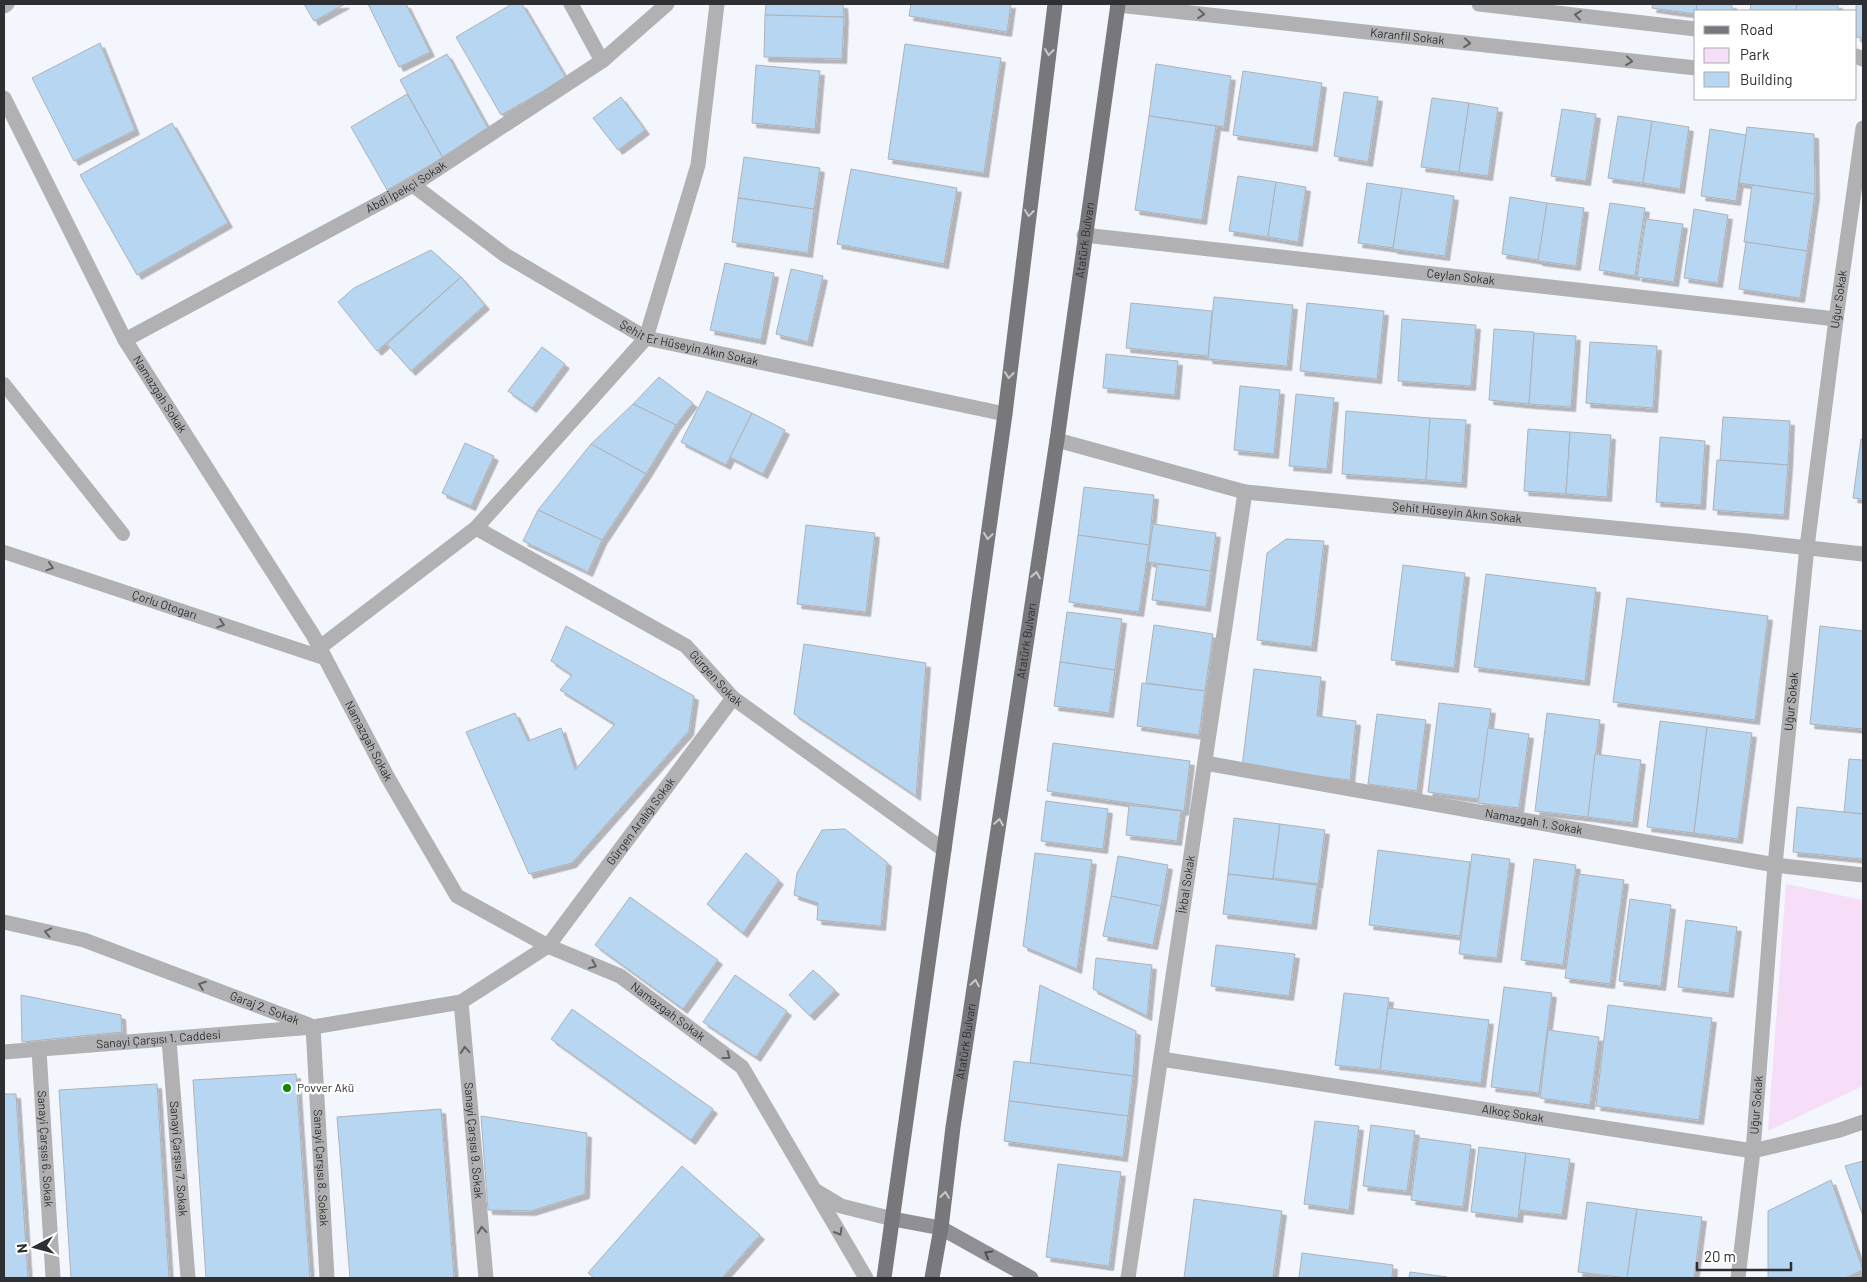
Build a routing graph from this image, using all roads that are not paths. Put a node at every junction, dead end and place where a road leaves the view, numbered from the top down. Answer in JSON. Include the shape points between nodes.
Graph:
{"nodes":[{"id":1,"x":7,"y":4,"type":"edge"},
{"id":2,"x":571,"y":4,"type":"edge"},
{"id":3,"x":667,"y":4,"type":"edge"},
{"id":4,"x":717,"y":4,"type":"edge"},
{"id":5,"x":1055,"y":4,"type":"edge"},
{"id":6,"x":1118,"y":4,"type":"edge"},
{"id":7,"x":1479,"y":4,"type":"edge"},
{"id":8,"x":4,"y":6,"type":"edge"},
{"id":9,"x":1694,"y":29,"type":"edge"},
{"id":10,"x":602,"y":61,"type":"junction"},
{"id":11,"x":1694,"y":68,"type":"edge"},
{"id":12,"x":4,"y":98,"type":"edge"},
{"id":13,"x":1863,"y":128,"type":"edge"},
{"id":14,"x":413,"y":185,"type":"junction"},
{"id":15,"x":1084,"y":235,"type":"junction"},
{"id":16,"x":1836,"y":319,"type":"junction"},
{"id":17,"x":646,"y":338,"type":"junction"},
{"id":18,"x":125,"y":340,"type":"junction"},
{"id":19,"x":4,"y":384,"type":"edge"},
{"id":20,"x":1005,"y":414,"type":"junction"},
{"id":21,"x":1056,"y":440,"type":"junction"},
{"id":22,"x":1245,"y":492,"type":"junction"},
{"id":23,"x":476,"y":528,"type":"junction"},
{"id":24,"x":123,"y":534,"type":"dead end"},
{"id":25,"x":1807,"y":547,"type":"junction"},
{"id":26,"x":4,"y":552,"type":"edge"},
{"id":27,"x":1863,"y":554,"type":"edge"},
{"id":28,"x":322,"y":653,"type":"junction"},
{"id":29,"x":733,"y":698,"type":"junction"},
{"id":30,"x":1205,"y":763,"type":"junction"},
{"id":31,"x":944,"y":850,"type":"junction"},
{"id":32,"x":1775,"y":865,"type":"junction"},
{"id":33,"x":1863,"y":875,"type":"edge"},
{"id":34,"x":4,"y":922,"type":"edge"},
{"id":35,"x":548,"y":946,"type":"junction"},
{"id":36,"x":461,"y":1002,"type":"junction"},
{"id":37,"x":313,"y":1027,"type":"junction"},
{"id":38,"x":169,"y":1040,"type":"junction"},
{"id":39,"x":39,"y":1050,"type":"junction"},
{"id":40,"x":4,"y":1052,"type":"edge"},
{"id":41,"x":1161,"y":1059,"type":"junction"},
{"id":42,"x":1863,"y":1122,"type":"edge"},
{"id":43,"x":1753,"y":1151,"type":"junction"},
{"id":44,"x":815,"y":1190,"type":"junction"},
{"id":45,"x":893,"y":1219,"type":"junction"},
{"id":46,"x":941,"y":1228,"type":"junction"},
{"id":47,"x":52,"y":1278,"type":"edge"},
{"id":48,"x":188,"y":1278,"type":"edge"},
{"id":49,"x":327,"y":1278,"type":"edge"},
{"id":50,"x":486,"y":1278,"type":"edge"},
{"id":51,"x":866,"y":1278,"type":"edge"},
{"id":52,"x":884,"y":1278,"type":"edge"},
{"id":53,"x":932,"y":1278,"type":"edge"},
{"id":54,"x":1031,"y":1278,"type":"edge"},
{"id":55,"x":1128,"y":1278,"type":"edge"},
{"id":56,"x":1738,"y":1278,"type":"edge"}],
"edges":[{"from":1,"to":8,"type":"street"},
{"from":2,"to":10,"type":"street"},
{"from":3,"to":10,"type":"street","name":"Abdi İpekçi Sokak"},
{"from":4,"to":17,"type":"street","via":[[698,165]]},
{"from":5,"to":20,"type":"main road","one_way":true},
{"from":6,"to":11,"type":"street","name":"Karanfil Sokak","one_way":true},
{"from":6,"to":15,"type":"main road","name":"Atatürk Bulvarı"},
{"from":9,"to":7,"type":"street","one_way":true},
{"from":10,"to":14,"type":"street","name":"Abdi İpekçi Sokak"},
{"from":12,"to":18,"type":"street","name":"Namazgah Sokak"},
{"from":13,"to":16,"type":"street","name":"Uğur Sokak"},
{"from":14,"to":17,"type":"street","name":"Şehit Er Hüseyin Akın Sokak","via":[[505,255]]},
{"from":14,"to":18,"type":"street","name":"Abdi İpekçi Sokak"},
{"from":15,"to":16,"type":"street","name":"Ceylan Sokak"},
{"from":15,"to":21,"type":"main road","name":"Atatürk Bulvarı"},
{"from":16,"to":25,"type":"street","name":"Uğur Sokak"},
{"from":17,"to":20,"type":"street","name":"Şehit Er Hüseyin Akın Sokak"},
{"from":17,"to":23,"type":"street"},
{"from":18,"to":28,"type":"street","name":"Namazgah Sokak"},
{"from":19,"to":24,"type":"lane"},
{"from":20,"to":31,"type":"main road","one_way":true},
{"from":21,"to":22,"type":"street","name":"Şehit Hüseyin Akın Sokak"},
{"from":46,"to":21,"type":"main road","name":"Atatürk Bulvarı","one_way":true,"via":[[953,1127]]},
{"from":22,"to":25,"type":"street","name":"Şehit Hüseyin Akın Sokak"},
{"from":22,"to":30,"type":"street","name":"İkbal Sokak"},
{"from":23,"to":28,"type":"street"},
{"from":23,"to":29,"type":"street","name":"Gürgen Sokak","via":[[686,646]]},
{"from":25,"to":27,"type":"street","name":"Şehit Hüseyin Akın Sokak"},
{"from":25,"to":32,"type":"street","name":"Uğur Sokak"},
{"from":26,"to":28,"type":"lane","name":"Çorlu Otogarı","one_way":true},
{"from":28,"to":35,"type":"street","name":"Namazgah Sokak","via":[[388,778],[457,896]]},
{"from":29,"to":31,"type":"street","name":"Gürgen Sokak"},
{"from":29,"to":35,"type":"street","name":"Gürgen Aralığı Sokak"},
{"from":30,"to":32,"type":"street","name":"Namazgah 1. Sokak"},
{"from":30,"to":41,"type":"street","name":"İkbal Sokak"},
{"from":31,"to":45,"type":"main road"},
{"from":32,"to":33,"type":"street","name":"Namazgah 1. Sokak"},
{"from":32,"to":43,"type":"street","name":"Uğur Sokak"},
{"from":37,"to":34,"type":"street","name":"Garaj 2. Sokak","one_way":true,"via":[[84,940]]},
{"from":35,"to":36,"type":"street","name":"Garaj 2. Sokak"},
{"from":35,"to":44,"type":"street","name":"Namazgah Sokak","one_way":true,"via":[[620,976],[742,1067]]},
{"from":36,"to":37,"type":"street","name":"Garaj 2. Sokak"},
{"from":50,"to":36,"type":"street","name":"Sanayi Çarşısı 9. Sokak","one_way":true},
{"from":37,"to":38,"type":"street","name":"Sanayi Çarşısı 1. Caddesi"},
{"from":37,"to":49,"type":"street","name":"Sanayi Çarşısı 8. Sokak"},
{"from":38,"to":39,"type":"street","name":"Sanayi Çarşısı 1. Caddesi"},
{"from":38,"to":48,"type":"street","name":"Sanayi Çarşısı 7. Sokak"},
{"from":39,"to":40,"type":"street","name":"Sanayi Çarşısı 1. Caddesi"},
{"from":39,"to":47,"type":"street","name":"Sanayi Çarşısı 6. Sokak"},
{"from":41,"to":43,"type":"street","name":"Alkoç Sokak"},
{"from":41,"to":55,"type":"street","name":"İkbal Sokak"},
{"from":42,"to":43,"type":"street","name":"Alkoç Sokak"},
{"from":43,"to":56,"type":"street","name":"Uğur Sokak"},
{"from":44,"to":45,"type":"street","name":"Namazgah Sokak","via":[[841,1206]]},
{"from":44,"to":51,"type":"street","one_way":true},
{"from":45,"to":46,"type":"street"},
{"from":45,"to":52,"type":"main road"},
{"from":46,"to":53,"type":"main road","name":"Atatürk Bulvarı"},
{"from":54,"to":46,"type":"street","one_way":true}]}
